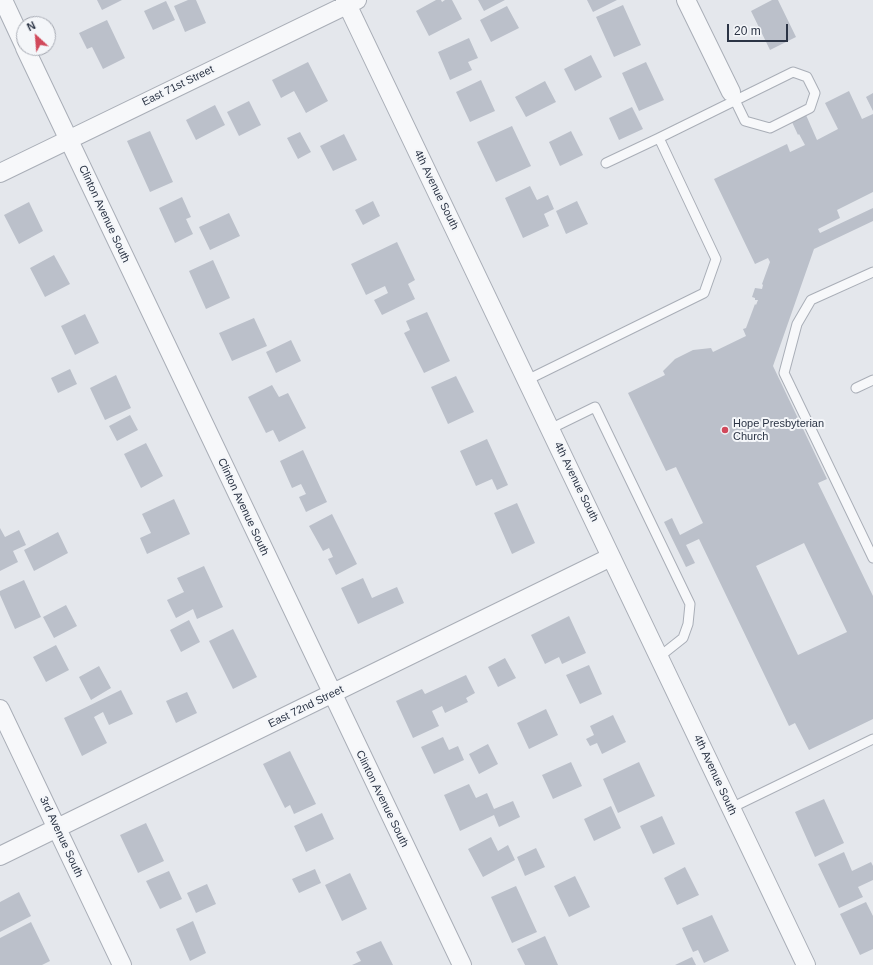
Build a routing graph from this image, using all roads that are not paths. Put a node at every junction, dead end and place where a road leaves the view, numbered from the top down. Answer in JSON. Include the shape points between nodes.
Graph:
{"nodes":[{"id":1,"x":3,"y":0,"type":"edge"},
{"id":2,"x":686,"y":0,"type":"edge"},
{"id":3,"x":349,"y":2,"type":"edge"},
{"id":4,"x":16,"y":28,"type":"edge"},
{"id":5,"x":29,"y":56,"type":"edge"},
{"id":6,"x":733,"y":96,"type":"junction"},
{"id":7,"x":659,"y":138,"type":"junction"},
{"id":8,"x":69,"y":139,"type":"junction"},
{"id":9,"x":606,"y":163,"type":"dead end"},
{"id":10,"x":0,"y":173,"type":"edge"},
{"id":11,"x":873,"y":272,"type":"edge"},
{"id":12,"x":527,"y":380,"type":"junction"},
{"id":13,"x":873,"y":380,"type":"edge"},
{"id":14,"x":856,"y":388,"type":"dead end"},
{"id":15,"x":550,"y":429,"type":"junction"},
{"id":16,"x":611,"y":557,"type":"junction"},
{"id":17,"x":873,"y":558,"type":"edge"},
{"id":18,"x":659,"y":657,"type":"junction"},
{"id":19,"x":332,"y":694,"type":"junction"},
{"id":20,"x":0,"y":709,"type":"edge"},
{"id":21,"x":873,"y":739,"type":"edge"},
{"id":22,"x":731,"y":808,"type":"junction"},
{"id":23,"x":57,"y":828,"type":"junction"},
{"id":24,"x":0,"y":856,"type":"edge"},
{"id":25,"x":122,"y":965,"type":"edge"},
{"id":26,"x":462,"y":965,"type":"edge"},
{"id":27,"x":806,"y":965,"type":"edge"}],
"edges":[{"from":1,"to":4,"type":"street"},
{"from":2,"to":6,"type":"street"},
{"from":3,"to":8,"type":"street","name":"East 71st Street"},
{"from":3,"to":12,"type":"street","name":"4th Avenue South"},
{"from":5,"to":8,"type":"street","name":"Clinton Avenue South"},
{"from":6,"to":6,"type":"lane","via":[[745,121],[770,128],[810,108],[815,93],[807,77],[793,72]]},
{"from":6,"to":7,"type":"lane"},
{"from":7,"to":9,"type":"lane"},
{"from":7,"to":12,"type":"lane","via":[[716,259],[704,293]]},
{"from":8,"to":10,"type":"street","name":"East 71st Street"},
{"from":8,"to":19,"type":"street","name":"Clinton Avenue South"},
{"from":11,"to":17,"type":"lane","via":[[811,300],[797,324],[784,373]]},
{"from":12,"to":15,"type":"street","name":"4th Avenue South"},
{"from":13,"to":14,"type":"lane"},
{"from":15,"to":16,"type":"street","name":"4th Avenue South"},
{"from":15,"to":18,"type":"lane","via":[[595,407],[690,604],[688,624],[683,638]]},
{"from":16,"to":18,"type":"street","name":"4th Avenue South"},
{"from":16,"to":19,"type":"street","name":"East 72nd Street"},
{"from":18,"to":22,"type":"street","name":"4th Avenue South"},
{"from":19,"to":23,"type":"street","name":"East 72nd Street"},
{"from":19,"to":26,"type":"street","name":"Clinton Avenue South"},
{"from":20,"to":23,"type":"street","name":"3rd Avenue South"},
{"from":21,"to":22,"type":"lane"},
{"from":22,"to":27,"type":"street","name":"4th Avenue South"},
{"from":23,"to":24,"type":"street","name":"East 72nd Street"},
{"from":23,"to":25,"type":"street","name":"3rd Avenue South"}]}
